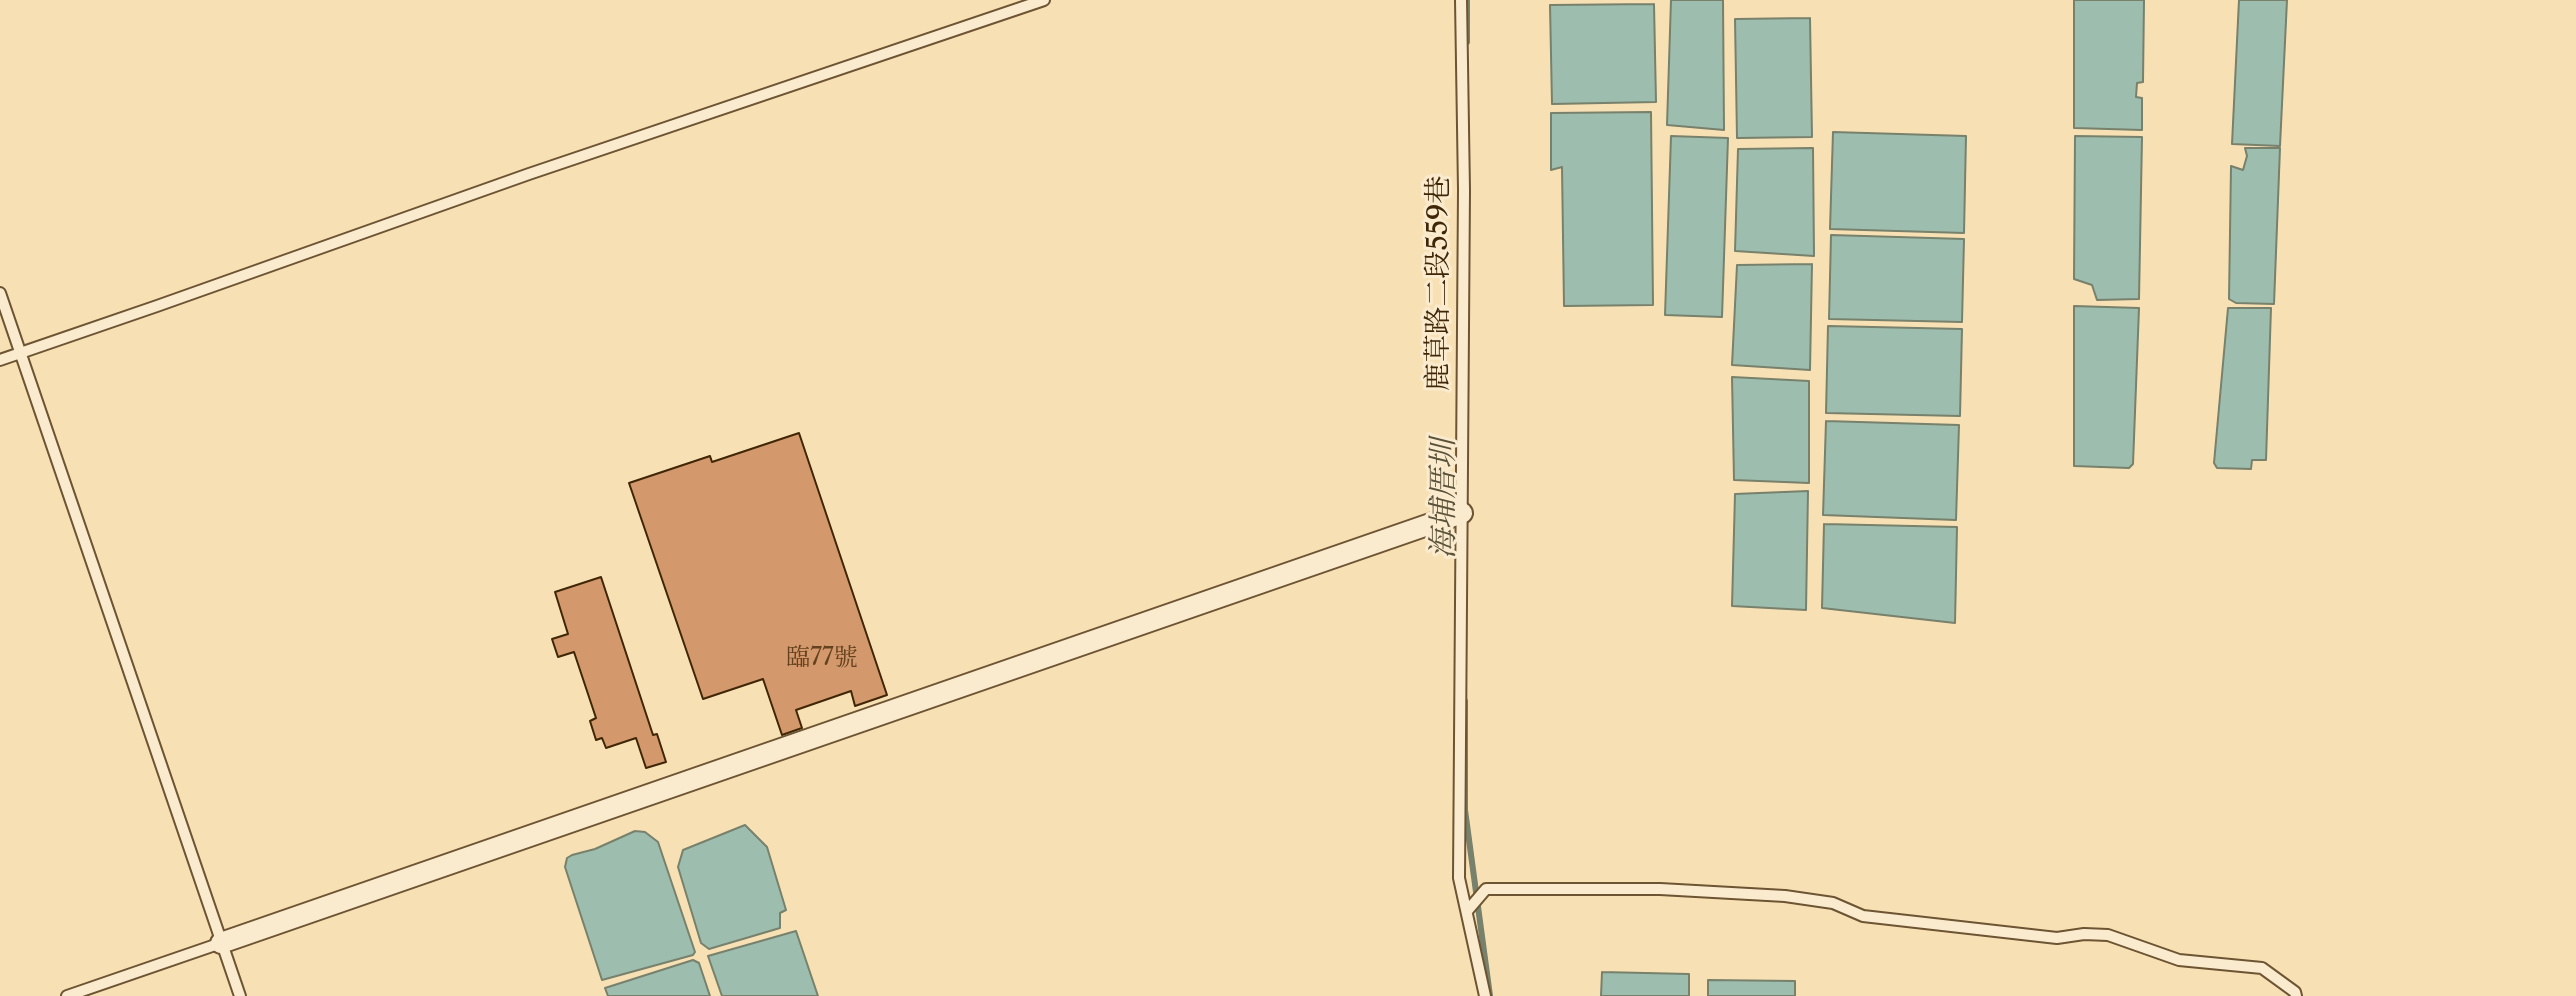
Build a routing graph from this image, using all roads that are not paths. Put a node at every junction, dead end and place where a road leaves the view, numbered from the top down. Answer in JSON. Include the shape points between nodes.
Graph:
{"nodes":[{"id":1,"x":1044,"y":0,"type":"edge"},
{"id":2,"x":1461,"y":0,"type":"edge"},
{"id":3,"x":0,"y":293,"type":"edge"},
{"id":4,"x":20,"y":352,"type":"junction"},
{"id":5,"x":0,"y":360,"type":"edge"},
{"id":6,"x":1462,"y":513,"type":"junction"},
{"id":7,"x":1468,"y":910,"type":"junction"},
{"id":8,"x":221,"y":943,"type":"junction"},
{"id":9,"x":67,"y":996,"type":"edge"},
{"id":10,"x":240,"y":996,"type":"edge"},
{"id":11,"x":1485,"y":996,"type":"edge"},
{"id":12,"x":2296,"y":996,"type":"edge"}],
"edges":[{"from":1,"to":4,"type":"lane"},
{"from":2,"to":6,"type":"lane","name":"鹿草路二段559巷"},
{"from":3,"to":4,"type":"lane"},
{"from":4,"to":5,"type":"lane"},
{"from":4,"to":8,"type":"lane"},
{"from":6,"to":7,"type":"lane","name":"鹿草路二段559巷","via":[[1459,878]]},
{"from":6,"to":8,"type":"street"},
{"from":7,"to":11,"type":"lane","name":"鹿草路二段559巷"},
{"from":7,"to":12,"type":"lane","via":[[1486,889],[1660,889],[1785,896],[1833,903],[1863,916],[2057,938],[2108,935],[2179,960],[2262,968]]},
{"from":8,"to":9,"type":"lane"},
{"from":8,"to":10,"type":"lane"}]}
